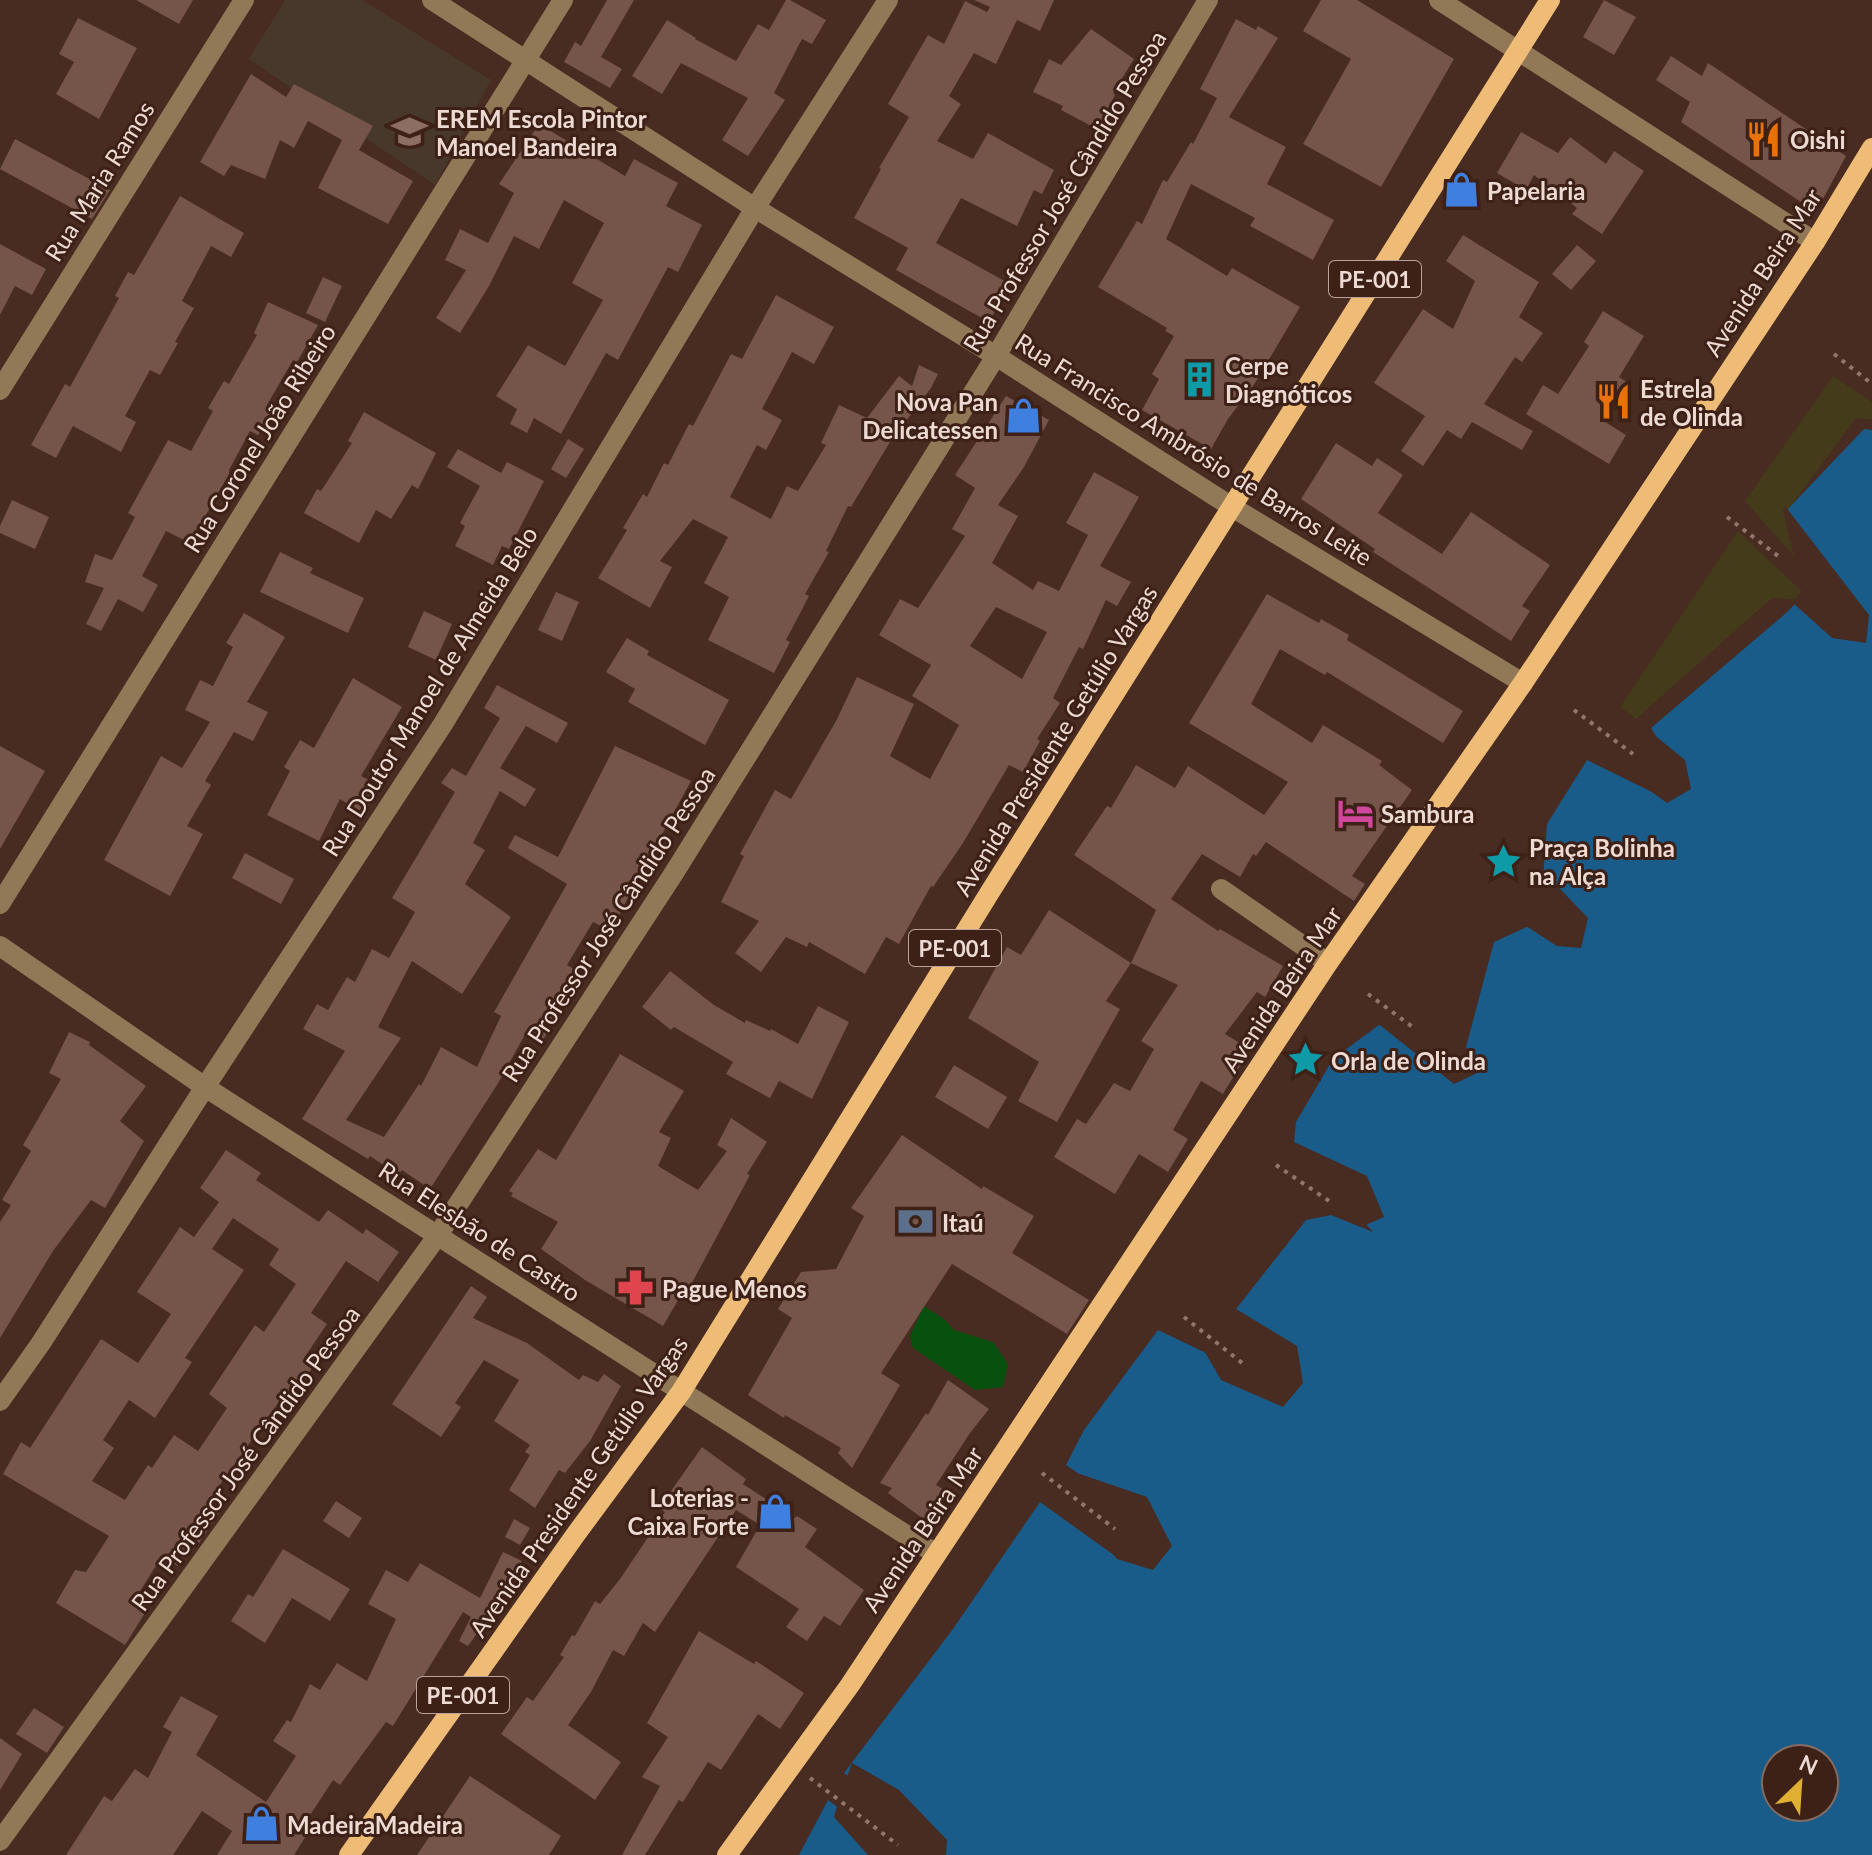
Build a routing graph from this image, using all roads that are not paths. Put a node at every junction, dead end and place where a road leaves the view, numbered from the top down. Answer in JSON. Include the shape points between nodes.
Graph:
{"nodes":[{"id":1,"x":244,"y":0,"type":"edge"},
{"id":2,"x":432,"y":0,"type":"edge"},
{"id":3,"x":563,"y":0,"type":"edge"},
{"id":4,"x":888,"y":0,"type":"edge"},
{"id":5,"x":1208,"y":0,"type":"edge"},
{"id":6,"x":1439,"y":0,"type":"edge"},
{"id":7,"x":1550,"y":0,"type":"edge"},
{"id":8,"x":1518,"y":50,"type":"junction"},
{"id":9,"x":524,"y":62,"type":"junction"},
{"id":10,"x":1872,"y":148,"type":"edge"},
{"id":11,"x":755,"y":208,"type":"junction"},
{"id":12,"x":1815,"y":242,"type":"junction"},
{"id":13,"x":996,"y":356,"type":"junction"},
{"id":14,"x":0,"y":390,"type":"edge"},
{"id":15,"x":1232,"y":507,"type":"junction"},
{"id":16,"x":1523,"y":683,"type":"junction"},
{"id":17,"x":1221,"y":889,"type":"dead end"},
{"id":18,"x":0,"y":904,"type":"edge"},
{"id":19,"x":0,"y":946,"type":"edge"},
{"id":20,"x":1328,"y":963,"type":"junction"},
{"id":21,"x":205,"y":1087,"type":"junction"},
{"id":22,"x":438,"y":1235,"type":"junction"},
{"id":23,"x":681,"y":1392,"type":"junction"},
{"id":24,"x":0,"y":1401,"type":"edge"},
{"id":25,"x":936,"y":1554,"type":"junction"},
{"id":26,"x":0,"y":1841,"type":"edge"},
{"id":27,"x":349,"y":1855,"type":"edge"},
{"id":28,"x":727,"y":1855,"type":"edge"}],
"edges":[{"from":1,"to":14,"type":"street","name":"Rua Maria Ramos"},
{"from":2,"to":9,"type":"street","name":"Rua Francisco Ambrósio de Barros Leite"},
{"from":3,"to":9,"type":"street","name":"Rua Coronel João Ribeiro"},
{"from":4,"to":11,"type":"street","name":"Rua Doutor Manoel de Almeida Belo"},
{"from":5,"to":13,"type":"street","name":"Rua Professor José Cândido Pessoa"},
{"from":6,"to":8,"type":"street"},
{"from":7,"to":8,"type":"main road","name":"Avenida Presidente Getúlio Vargas","number":"PE-001"},
{"from":8,"to":12,"type":"street"},
{"from":8,"to":15,"type":"main road","name":"Avenida Presidente Getúlio Vargas","number":"PE-001"},
{"from":9,"to":11,"type":"street","name":"Rua Francisco Ambrósio de Barros Leite"},
{"from":9,"to":18,"type":"street","name":"Rua Coronel João Ribeiro"},
{"from":10,"to":12,"type":"main road","name":"Avenida Beira Mar"},
{"from":11,"to":13,"type":"street","name":"Rua Francisco Ambrósio de Barros Leite"},
{"from":11,"to":21,"type":"street","name":"Rua Doutor Manoel de Almeida Belo","via":[[443,724]]},
{"from":12,"to":16,"type":"main road","name":"Avenida Beira Mar"},
{"from":13,"to":15,"type":"street","name":"Rua Francisco Ambrósio de Barros Leite"},
{"from":13,"to":22,"type":"street","name":"Rua Professor José Cândido Pessoa","via":[[674,873]]},
{"from":15,"to":16,"type":"street","name":"Rua Francisco Ambrósio de Barros Leite"},
{"from":15,"to":23,"type":"main road","name":"Avenida Presidente Getúlio Vargas","number":"PE-001"},
{"from":16,"to":20,"type":"main road","name":"Avenida Beira Mar"},
{"from":17,"to":20,"type":"street"},
{"from":19,"to":21,"type":"street","name":"Rua Elesbão de Castro"},
{"from":20,"to":25,"type":"main road","name":"Avenida Beira Mar"},
{"from":21,"to":22,"type":"street","name":"Rua Elesbão de Castro"},
{"from":21,"to":24,"type":"street","name":"Rua Doutor Manoel de Almeida Belo"},
{"from":22,"to":23,"type":"street","name":"Rua Elesbão de Castro"},
{"from":22,"to":26,"type":"street","name":"Rua Professor José Cândido Pessoa"},
{"from":23,"to":25,"type":"street","name":"Rua Elesbão de Castro"},
{"from":23,"to":27,"type":"main road","name":"Avenida Presidente Getúlio Vargas","number":"PE-001"},
{"from":25,"to":28,"type":"main road","name":"Avenida Beira Mar","via":[[850,1685]]}]}
